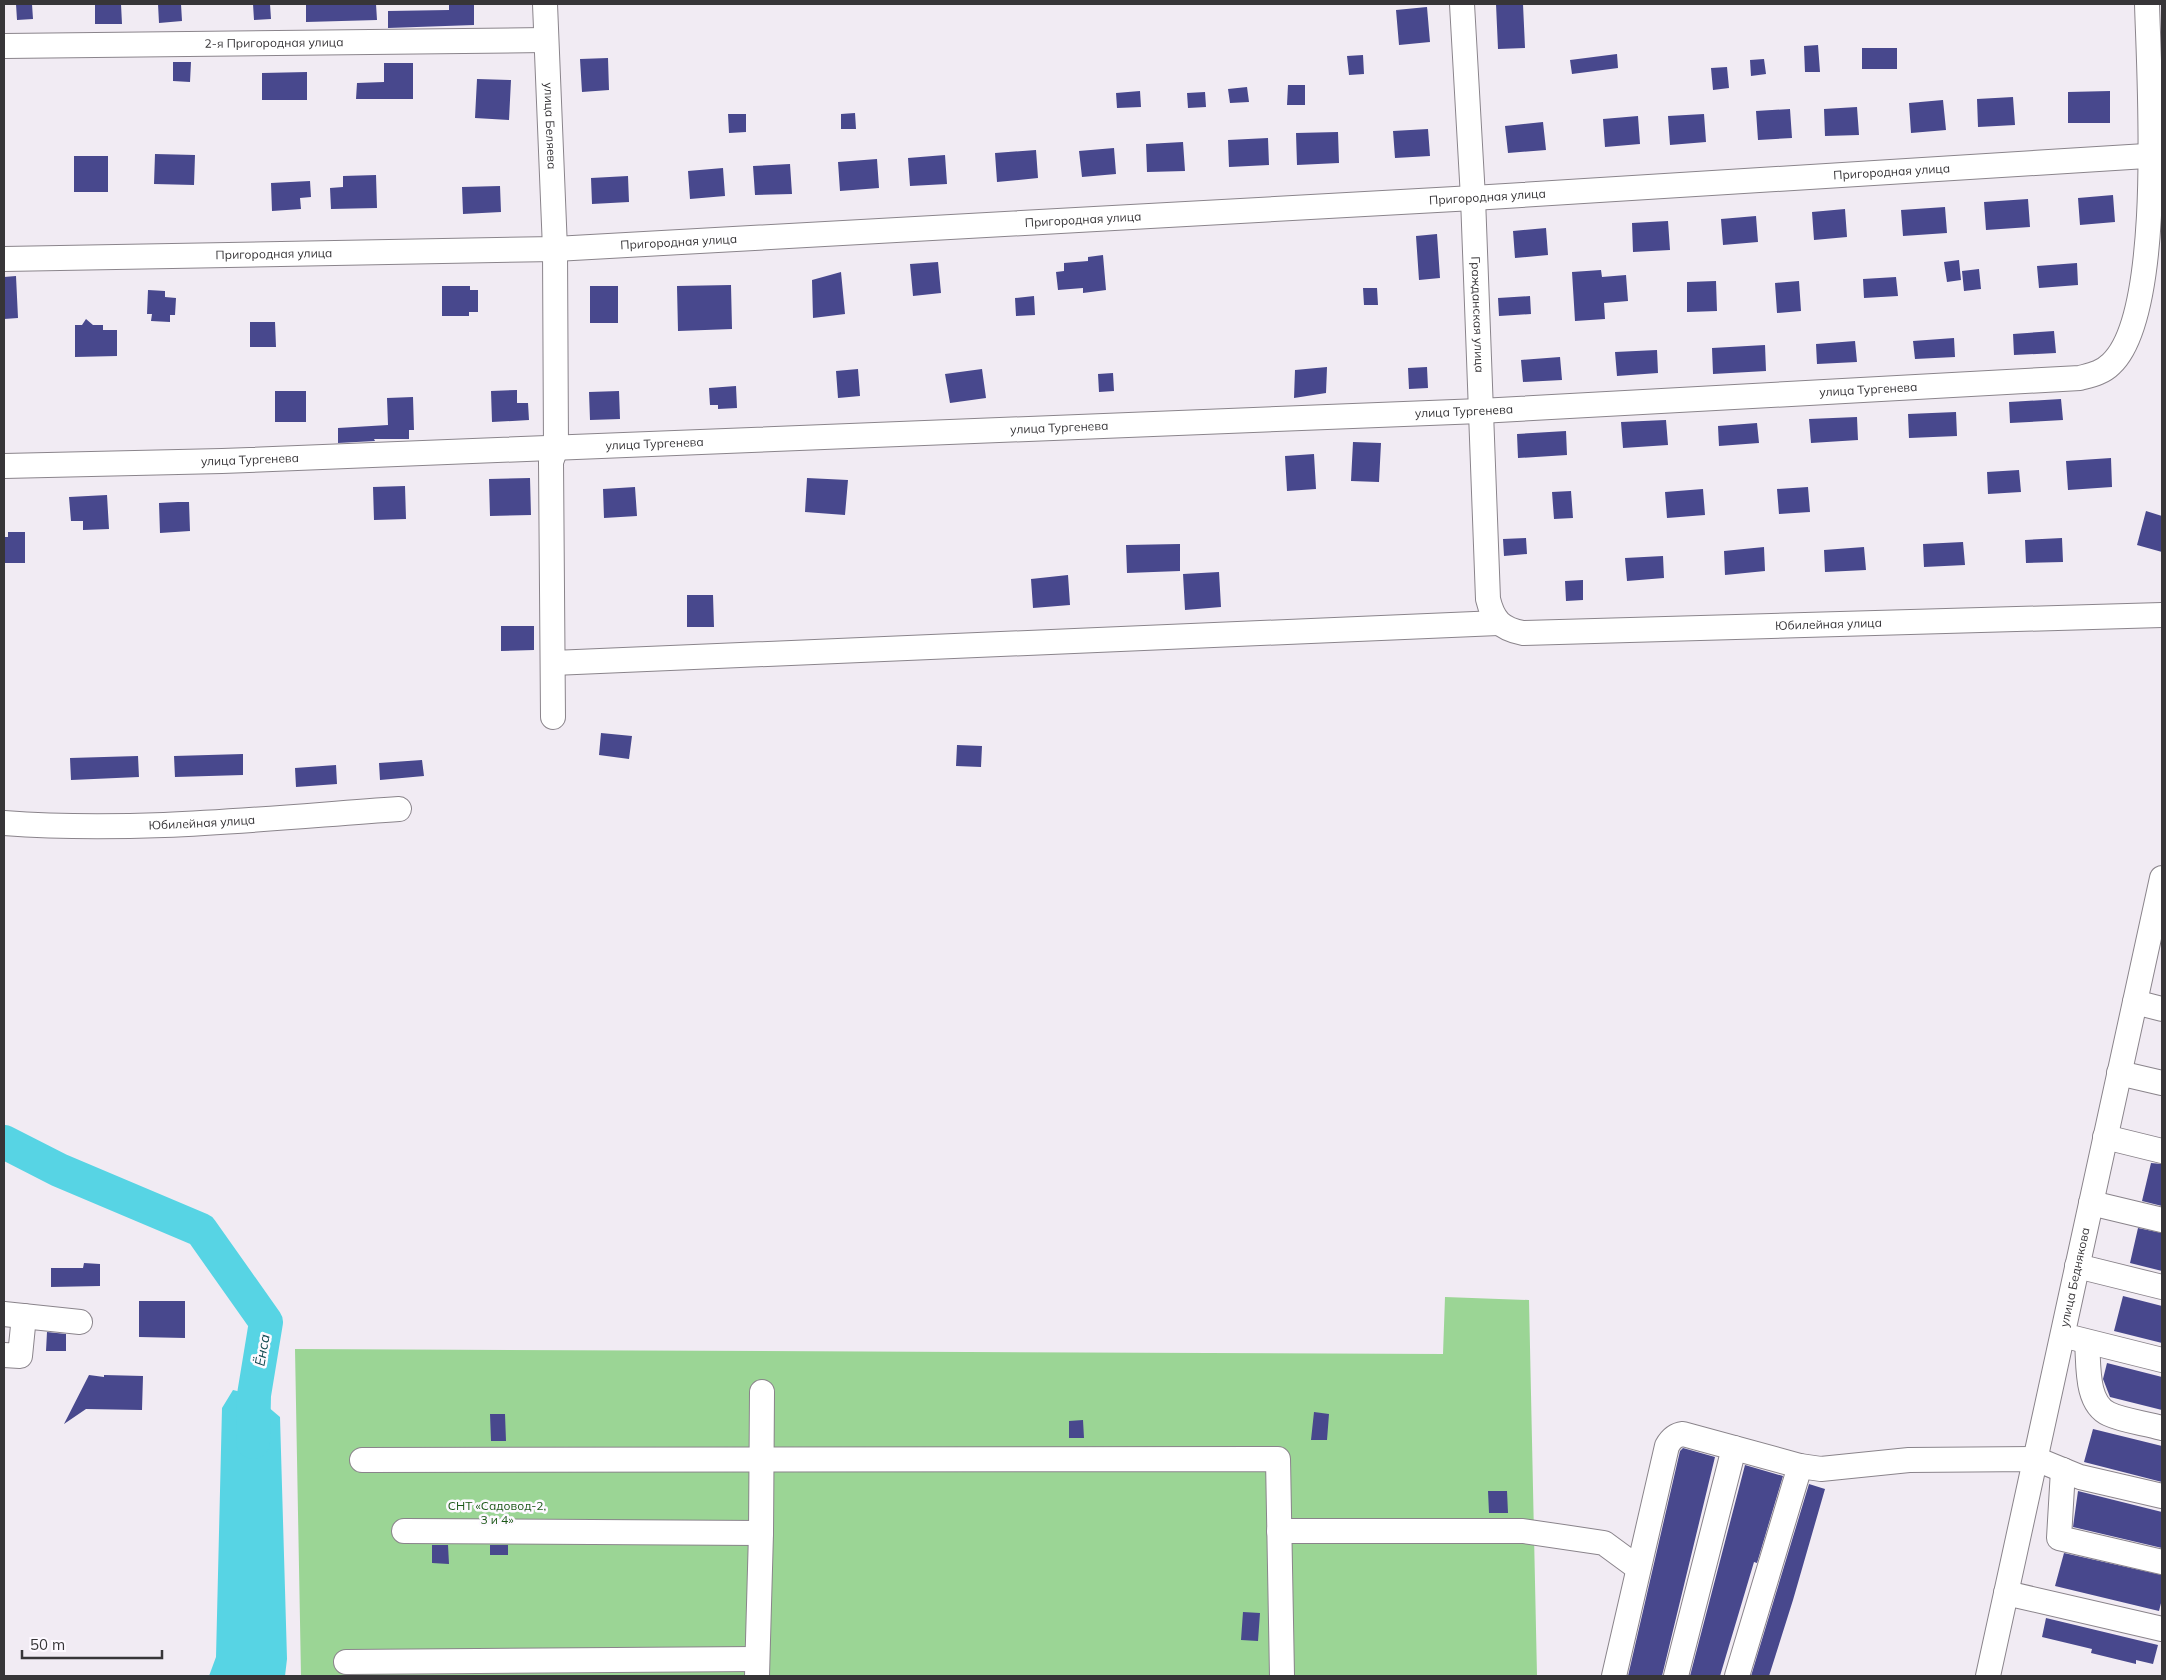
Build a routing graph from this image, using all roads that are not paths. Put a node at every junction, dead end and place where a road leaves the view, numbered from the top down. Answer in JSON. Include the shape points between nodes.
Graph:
{"nodes":[{"id":1,"x":545,"y":4,"type":"edge"},
{"id":2,"x":1462,"y":4,"type":"edge"},
{"id":3,"x":2147,"y":4,"type":"edge"},
{"id":4,"x":545,"y":40,"type":"junction"},
{"id":5,"x":4,"y":46,"type":"edge"},
{"id":6,"x":2157,"y":156,"type":"edge"},
{"id":7,"x":1473,"y":198,"type":"junction"},
{"id":8,"x":555,"y":249,"type":"junction"},
{"id":9,"x":4,"y":259,"type":"edge"},
{"id":10,"x":1480,"y":411,"type":"junction"},
{"id":11,"x":556,"y":448,"type":"junction"},
{"id":12,"x":4,"y":466,"type":"edge"},
{"id":13,"x":2162,"y":615,"type":"edge"},
{"id":14,"x":1498,"y":623,"type":"junction"},
{"id":15,"x":553,"y":662,"type":"junction"},
{"id":16,"x":553,"y":717,"type":"dead end"},
{"id":17,"x":399,"y":809,"type":"dead end"},
{"id":18,"x":4,"y":823,"type":"edge"},
{"id":19,"x":2162,"y":878,"type":"edge"},
{"id":20,"x":2134,"y":1002,"type":"junction"},
{"id":21,"x":2162,"y":1009,"type":"edge"},
{"id":22,"x":2118,"y":1072,"type":"junction"},
{"id":23,"x":2162,"y":1083,"type":"edge"},
{"id":24,"x":2105,"y":1136,"type":"junction"},
{"id":25,"x":2162,"y":1151,"type":"edge"},
{"id":26,"x":2091,"y":1202,"type":"junction"},
{"id":27,"x":2162,"y":1220,"type":"edge"},
{"id":28,"x":2077,"y":1266,"type":"junction"},
{"id":29,"x":2162,"y":1287,"type":"edge"},
{"id":30,"x":80,"y":1322,"type":"dead end"},
{"id":31,"x":13,"y":1326,"type":"edge"},
{"id":32,"x":2062,"y":1336,"type":"junction"},
{"id":33,"x":2087,"y":1342,"type":"junction"},
{"id":34,"x":4,"y":1355,"type":"edge"},
{"id":35,"x":2162,"y":1360,"type":"edge"},
{"id":36,"x":762,"y":1392,"type":"dead end"},
{"id":37,"x":2162,"y":1428,"type":"edge"},
{"id":38,"x":1734,"y":1448,"type":"junction"},
{"id":39,"x":2036,"y":1459,"type":"junction"},
{"id":40,"x":362,"y":1460,"type":"dead end"},
{"id":41,"x":762,"y":1460,"type":"junction"},
{"id":42,"x":1800,"y":1466,"type":"junction"},
{"id":43,"x":2063,"y":1470,"type":"junction"},
{"id":44,"x":2162,"y":1496,"type":"edge"},
{"id":45,"x":404,"y":1531,"type":"dead end"},
{"id":46,"x":1279,"y":1531,"type":"junction"},
{"id":47,"x":762,"y":1533,"type":"junction"},
{"id":48,"x":2162,"y":1562,"type":"edge"},
{"id":49,"x":1638,"y":1568,"type":"junction"},
{"id":50,"x":2006,"y":1593,"type":"junction"},
{"id":51,"x":2162,"y":1629,"type":"edge"},
{"id":52,"x":346,"y":1662,"type":"dead end"},
{"id":53,"x":757,"y":1668,"type":"edge"},
{"id":54,"x":1282,"y":1676,"type":"edge"},
{"id":55,"x":1614,"y":1676,"type":"edge"},
{"id":56,"x":1676,"y":1676,"type":"edge"},
{"id":57,"x":1737,"y":1676,"type":"edge"},
{"id":58,"x":1988,"y":1676,"type":"edge"}],
"edges":[{"from":1,"to":4,"type":"street","name":"улица Беляева"},
{"from":2,"to":7,"type":"street","name":"Гражданская улица"},
{"from":3,"to":6,"type":"street"},
{"from":4,"to":5,"type":"street","name":"2-я Пригородная улица"},
{"from":4,"to":8,"type":"street","name":"улица Беляева"},
{"from":6,"to":7,"type":"street","name":"Пригородная улица"},
{"from":6,"to":10,"type":"street","name":"улица Тургенева","via":[[2146,264],[2132,324],[2123,348],[2112,364],[2099,373],[2080,378]]},
{"from":7,"to":8,"type":"street","name":"Пригородная улица"},
{"from":7,"to":10,"type":"street","name":"Гражданская улица"},
{"from":8,"to":9,"type":"street","name":"Пригородная улица"},
{"from":8,"to":11,"type":"street","name":"улица Беляева"},
{"from":10,"to":11,"type":"street","name":"улица Тургенева"},
{"from":10,"to":14,"type":"street","name":"Гражданская улица","via":[[1488,599]]},
{"from":11,"to":12,"type":"street","name":"улица Тургенева"},
{"from":11,"to":15,"type":"street","name":"улица Беляева","via":[[552,462]]},
{"from":13,"to":14,"type":"street","name":"Юбилейная улица","via":[[1522,633],[1510,631]]},
{"from":14,"to":15,"type":"street"},
{"from":15,"to":16,"type":"street","name":"улица Беляева"},
{"from":17,"to":18,"type":"street","name":"Юбилейная улица","via":[[142,826],[62,827]]},
{"from":19,"to":20,"type":"street","name":"улица Беднякова"},
{"from":20,"to":21,"type":"street"},
{"from":20,"to":22,"type":"street","name":"улица Беднякова"},
{"from":22,"to":23,"type":"street"},
{"from":22,"to":24,"type":"street","name":"улица Беднякова"},
{"from":24,"to":25,"type":"street"},
{"from":24,"to":26,"type":"street","name":"улица Беднякова"},
{"from":26,"to":27,"type":"street"},
{"from":26,"to":28,"type":"street","name":"улица Беднякова"},
{"from":28,"to":29,"type":"street"},
{"from":28,"to":32,"type":"street","name":"улица Беднякова"},
{"from":30,"to":31,"type":"street"},
{"from":31,"to":34,"type":"street","via":[[20,1356]]},
{"from":32,"to":33,"type":"street"},
{"from":32,"to":39,"type":"street","name":"улица Беднякова"},
{"from":33,"to":35,"type":"street"},
{"from":33,"to":37,"type":"street","via":[[2091,1387],[2098,1404],[2109,1414]]},
{"from":36,"to":41,"type":"street"},
{"from":38,"to":42,"type":"street"},
{"from":38,"to":49,"type":"street","via":[[1683,1434],[1674,1437],[1670,1442]]},
{"from":38,"to":56,"type":"street"},
{"from":39,"to":42,"type":"street","via":[[1909,1460],[1821,1469]]},
{"from":39,"to":43,"type":"street"},
{"from":39,"to":50,"type":"street","name":"улица Беднякова"},
{"from":40,"to":41,"type":"street"},
{"from":41,"to":46,"type":"street","via":[[1278,1459]]},
{"from":41,"to":47,"type":"street"},
{"from":42,"to":57,"type":"street"},
{"from":43,"to":44,"type":"street"},
{"from":43,"to":48,"type":"street","via":[[2059,1538]]},
{"from":45,"to":47,"type":"street"},
{"from":46,"to":49,"type":"street","via":[[1523,1531],[1604,1543]]},
{"from":46,"to":54,"type":"street"},
{"from":47,"to":53,"type":"street"},
{"from":49,"to":55,"type":"street"},
{"from":50,"to":51,"type":"street"},
{"from":50,"to":58,"type":"street","name":"улица Беднякова"},
{"from":52,"to":53,"type":"street"}]}
